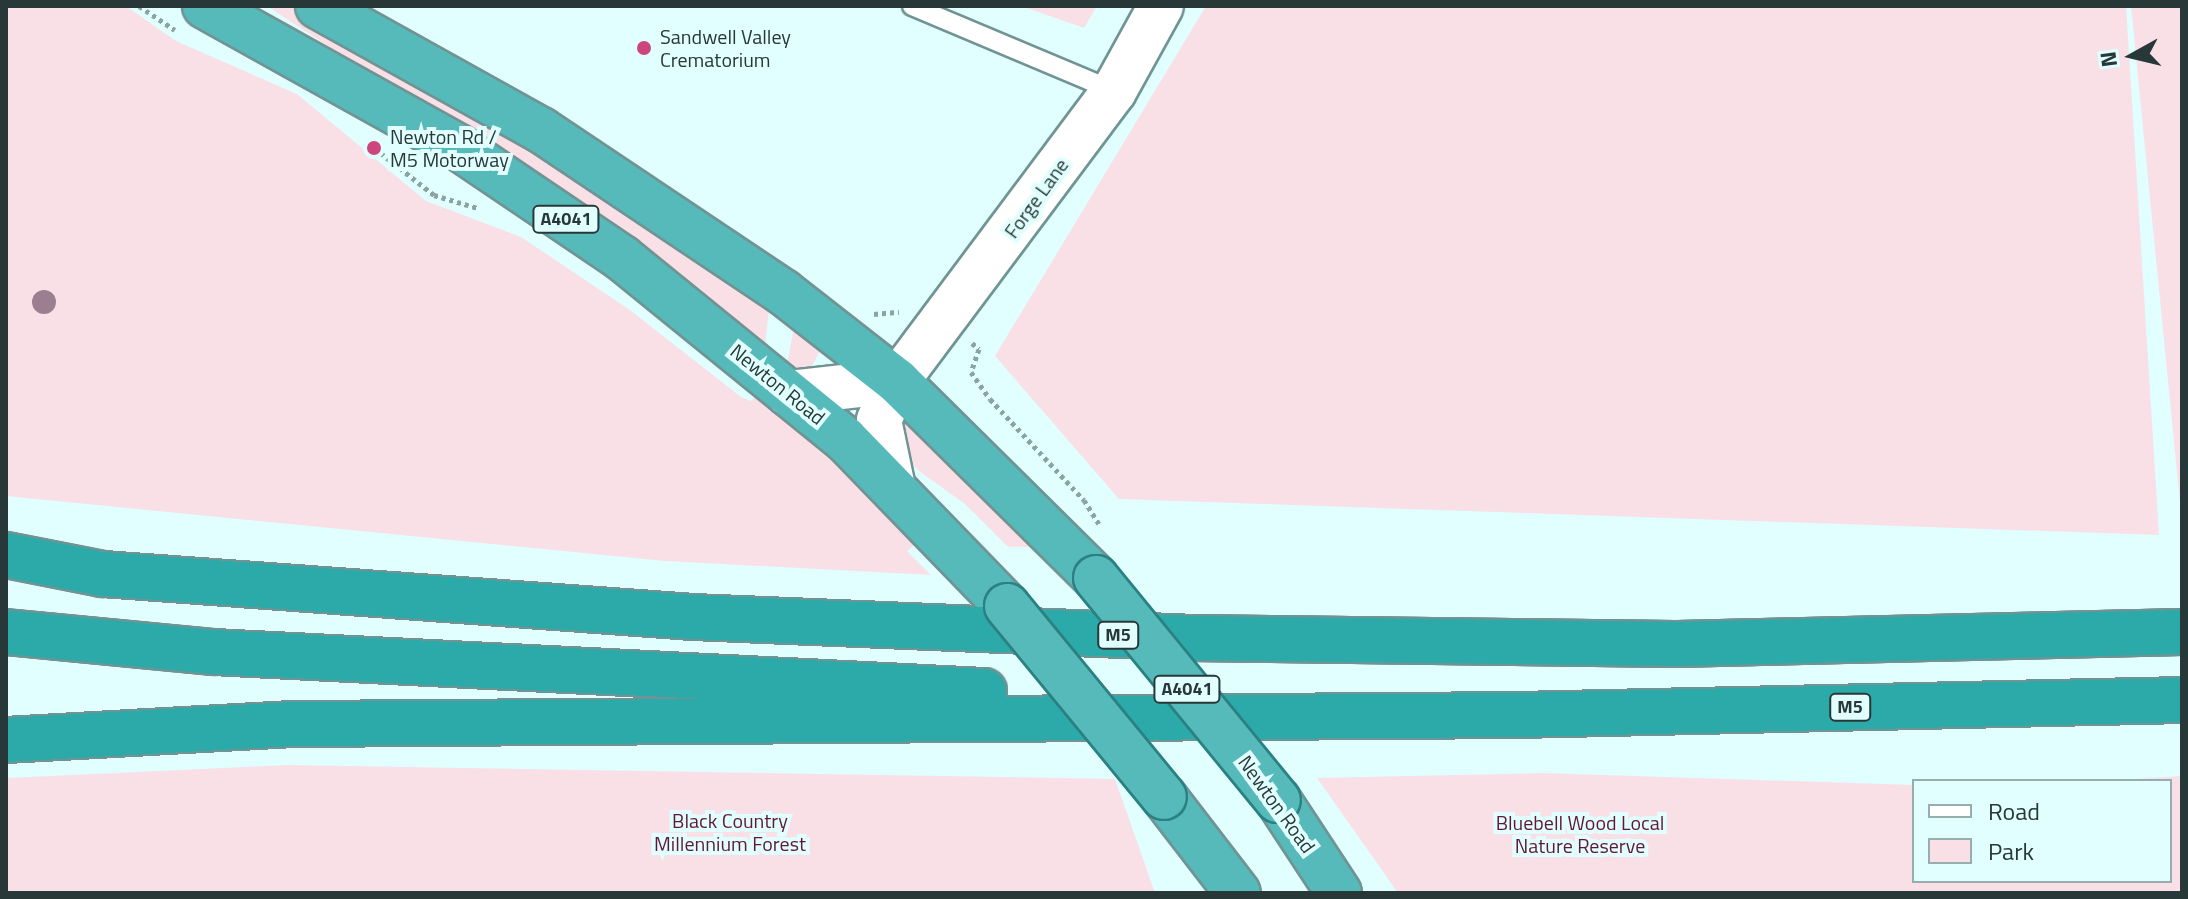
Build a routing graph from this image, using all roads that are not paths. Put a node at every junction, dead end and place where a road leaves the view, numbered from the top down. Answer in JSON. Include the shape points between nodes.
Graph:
{"nodes":[{"id":1,"x":205,"y":6,"type":"edge"},
{"id":2,"x":252,"y":6,"type":"edge"},
{"id":3,"x":318,"y":6,"type":"edge"},
{"id":4,"x":912,"y":6,"type":"edge"},
{"id":5,"x":1161,"y":6,"type":"edge"},
{"id":6,"x":1114,"y":91,"type":"junction"},
{"id":7,"x":458,"y":147,"type":"junction"},
{"id":8,"x":897,"y":381,"type":"junction"},
{"id":9,"x":788,"y":393,"type":"junction"},
{"id":10,"x":892,"y":483,"type":"junction"},
{"id":11,"x":6,"y":558,"type":"edge"},
{"id":12,"x":6,"y":632,"type":"edge"},
{"id":13,"x":2182,"y":632,"type":"edge"},
{"id":14,"x":2182,"y":700,"type":"edge"},
{"id":15,"x":1518,"y":715,"type":"junction"},
{"id":16,"x":6,"y":740,"type":"edge"},
{"id":17,"x":1238,"y":893,"type":"edge"},
{"id":18,"x":1339,"y":893,"type":"edge"}],
"edges":[{"from":1,"to":7,"type":"highway","name":"Newton Road","number":"A4041"},
{"from":2,"to":7,"type":"highway","via":[[365,73]]},
{"from":3,"to":8,"type":"highway","name":"Newton Road","number":"A4041","via":[[541,130],[777,287]]},
{"from":4,"to":6,"type":"lane"},
{"from":5,"to":6,"type":"street","name":"Forge Lane"},
{"from":6,"to":8,"type":"street","name":"Forge Lane"},
{"from":7,"to":9,"type":"highway","name":"Newton Road","number":"A4041","via":[[622,258]]},
{"from":8,"to":9,"type":"street"},
{"from":8,"to":10,"type":"street","name":"Forge Lane","via":[[879,420]]},
{"from":8,"to":18,"type":"highway","name":"Newton Road","number":"A4041","bridge":true,"via":[[1096,578],[1278,800]]},
{"from":9,"to":10,"type":"highway","name":"Newton Road","number":"A4041"},
{"from":10,"to":17,"type":"highway","name":"Newton Road","number":"A4041","bridge":true,"via":[[964,557]]},
{"from":11,"to":13,"type":"highway","number":"M5","via":[[103,574],[693,617],[1190,638],[1674,644]]},
{"from":12,"to":15,"type":"highway","number":"M5","via":[[213,652],[556,672]]},
{"from":14,"to":15,"type":"highway","number":"M5"},
{"from":15,"to":16,"type":"highway","number":"M5","via":[[295,724]]}]}
